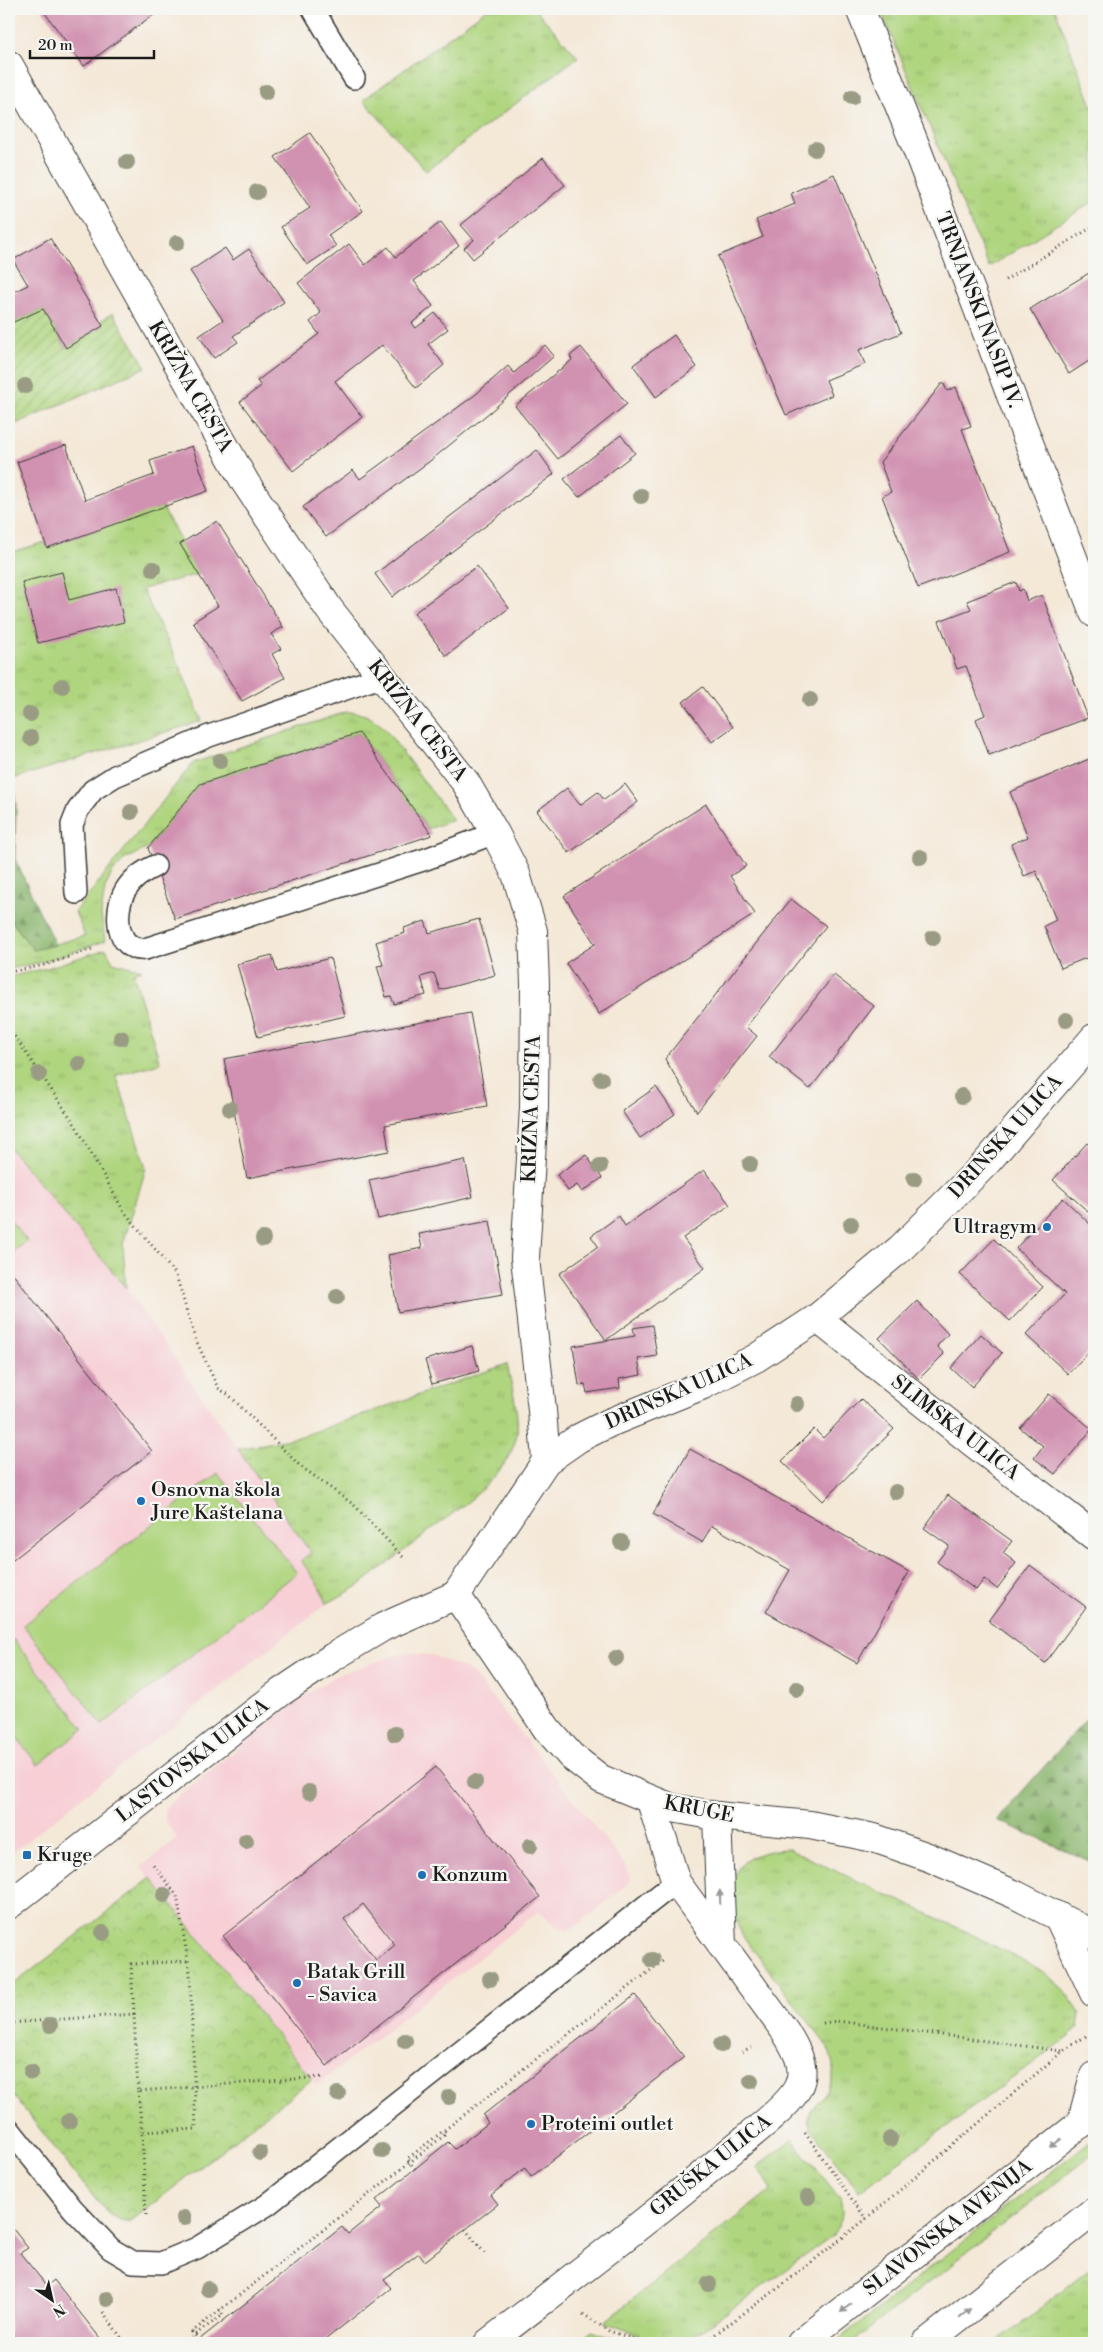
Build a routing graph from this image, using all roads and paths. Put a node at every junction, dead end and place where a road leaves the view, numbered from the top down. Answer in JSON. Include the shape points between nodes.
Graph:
{"nodes":[{"id":1,"x":313,"y":9,"type":"edge"},
{"id":2,"x":860,"y":9,"type":"edge"},
{"id":3,"x":9,"y":65,"type":"edge"},
{"id":4,"x":354,"y":78,"type":"dead end"},
{"id":5,"x":1094,"y":226,"type":"edge"},
{"id":6,"x":974,"y":298,"type":"junction"},
{"id":7,"x":1094,"y":613,"type":"edge"},
{"id":8,"x":383,"y":676,"type":"junction"},
{"id":9,"x":496,"y":833,"type":"junction"},
{"id":10,"x":155,"y":866,"type":"dead end"},
{"id":11,"x":76,"y":893,"type":"dead end"},
{"id":12,"x":123,"y":938,"type":"junction"},
{"id":13,"x":9,"y":972,"type":"edge"},
{"id":14,"x":9,"y":1028,"type":"edge"},
{"id":15,"x":1094,"y":1038,"type":"edge"},
{"id":16,"x":817,"y":1318,"type":"junction"},
{"id":17,"x":546,"y":1462,"type":"junction"},
{"id":18,"x":1094,"y":1536,"type":"edge"},
{"id":19,"x":403,"y":1557,"type":"dead end"},
{"id":20,"x":456,"y":1595,"type":"junction"},
{"id":21,"x":651,"y":1800,"type":"junction"},
{"id":22,"x":717,"y":1816,"type":"junction"},
{"id":23,"x":154,"y":1864,"type":"dead end"},
{"id":24,"x":676,"y":1882,"type":"junction"},
{"id":25,"x":9,"y":1905,"type":"edge"},
{"id":26,"x":1058,"y":1916,"type":"junction"},
{"id":27,"x":1094,"y":1934,"type":"edge"},
{"id":28,"x":722,"y":1946,"type":"junction"},
{"id":29,"x":664,"y":1960,"type":"dead end"},
{"id":30,"x":188,"y":1961,"type":"junction"},
{"id":31,"x":1094,"y":1993,"type":"edge"},
{"id":32,"x":134,"y":2014,"type":"junction"},
{"id":33,"x":9,"y":2023,"type":"edge"},
{"id":34,"x":785,"y":2030,"type":"junction"},
{"id":35,"x":1086,"y":2036,"type":"dead end"},
{"id":36,"x":742,"y":2052,"type":"dead end"},
{"id":37,"x":1062,"y":2052,"type":"junction"},
{"id":38,"x":1094,"y":2076,"type":"edge"},
{"id":39,"x":322,"y":2077,"type":"dead end"},
{"id":40,"x":195,"y":2087,"type":"junction"},
{"id":41,"x":138,"y":2091,"type":"junction"},
{"id":42,"x":1087,"y":2118,"type":"edge"},
{"id":43,"x":800,"y":2127,"type":"dead end"},
{"id":44,"x":9,"y":2129,"type":"edge"},
{"id":45,"x":444,"y":2129,"type":"junction"},
{"id":46,"x":142,"y":2132,"type":"junction"},
{"id":47,"x":415,"y":2169,"type":"dead end"},
{"id":48,"x":1094,"y":2211,"type":"edge"},
{"id":49,"x":146,"y":2215,"type":"dead end"},
{"id":50,"x":866,"y":2219,"type":"junction"},
{"id":51,"x":465,"y":2229,"type":"dead end"},
{"id":52,"x":486,"y":2255,"type":"dead end"},
{"id":53,"x":559,"y":2288,"type":"junction"},
{"id":54,"x":220,"y":2309,"type":"junction"},
{"id":55,"x":103,"y":2312,"type":"dead end"},
{"id":56,"x":199,"y":2340,"type":"dead end"},
{"id":57,"x":125,"y":2343,"type":"edge"},
{"id":58,"x":183,"y":2343,"type":"edge"},
{"id":59,"x":488,"y":2343,"type":"edge"},
{"id":60,"x":646,"y":2343,"type":"edge"},
{"id":61,"x":703,"y":2343,"type":"edge"},
{"id":62,"x":801,"y":2343,"type":"edge"},
{"id":63,"x":926,"y":2343,"type":"edge"}],
"edges":[{"from":1,"to":4,"type":"lane"},
{"from":2,"to":6,"type":"street","name":"TRNJANSKI NASIP IV."},
{"from":3,"to":8,"type":"street","name":"KRIŽNA CESTA","via":[[245,482],[329,609]]},
{"from":5,"to":6,"type":"path"},
{"from":6,"to":7,"type":"street","name":"TRNJANSKI NASIP IV."},
{"from":8,"to":9,"type":"street","name":"KRIŽNA CESTA","via":[[466,783]]},
{"from":8,"to":11,"type":"lane","via":[[209,736],[115,776],[93,790],[78,810],[72,825]]},
{"from":9,"to":12,"type":"lane","via":[[426,859],[145,949],[132,948]]},
{"from":9,"to":17,"type":"street","name":"KRIŽNA CESTA","via":[[516,874],[533,931],[534,1108],[525,1258]]},
{"from":10,"to":12,"type":"lane","via":[[133,880],[120,901],[118,918]]},
{"from":12,"to":13,"type":"path","via":[[45,965]]},
{"from":14,"to":19,"type":"path","via":[[76,1126],[123,1210],[176,1275],[195,1338],[218,1388],[229,1395],[299,1465],[354,1505]]},
{"from":15,"to":16,"type":"street","name":"DRINSKA ULICA","via":[[986,1163],[901,1248]]},
{"from":16,"to":17,"type":"street","name":"DRINSKA ULICA","via":[[756,1358],[703,1385],[609,1423],[579,1438]]},
{"from":16,"to":18,"type":"street","name":"SLIMSKA ULICA"},
{"from":17,"to":20,"type":"street","name":"DRINSKA ULICA"},
{"from":20,"to":21,"type":"street","name":"KRUGE","via":[[547,1729],[571,1756],[601,1778]]},
{"from":20,"to":25,"type":"street","name":"LASTOVSKA ULICA","via":[[383,1627],[281,1692]]},
{"from":21,"to":22,"type":"street","name":"KRUGE","via":[[672,1808]]},
{"from":21,"to":24,"type":"street","name":"GRUŠKA ULICA"},
{"from":22,"to":26,"type":"street","name":"KRUGE","via":[[810,1825],[874,1838],[928,1857]]},
{"from":28,"to":22,"type":"street","one_way":true},
{"from":23,"to":30,"type":"path","via":[[177,1896]]},
{"from":24,"to":28,"type":"street","name":"GRUŠKA ULICA"},
{"from":24,"to":44,"type":"lane","via":[[267,2205],[197,2248],[161,2263],[133,2262],[111,2249],[73,2209]]},
{"from":26,"to":27,"type":"street","name":"KRUGE"},
{"from":26,"to":31,"type":"street"},
{"from":28,"to":34,"type":"street","name":"GRUŠKA ULICA"},
{"from":29,"to":45,"type":"path"},
{"from":30,"to":32,"type":"path","via":[[130,1964]]},
{"from":30,"to":40,"type":"path"},
{"from":32,"to":33,"type":"path"},
{"from":32,"to":41,"type":"path"},
{"from":34,"to":36,"type":"path"},
{"from":34,"to":37,"type":"path","via":[[837,2021]]},
{"from":34,"to":53,"type":"street","name":"GRUŠKA ULICA","via":[[802,2066],[798,2087],[777,2112]]},
{"from":35,"to":37,"type":"path"},
{"from":37,"to":50,"type":"path"},
{"from":38,"to":42,"type":"street"},
{"from":39,"to":40,"type":"path"},
{"from":40,"to":41,"type":"path"},
{"from":40,"to":46,"type":"path","via":[[196,2129]]},
{"from":41,"to":46,"type":"path"},
{"from":42,"to":62,"type":"street","name":"SLAVONSKA AVENIJA","one_way":true},
{"from":43,"to":50,"type":"path"},
{"from":45,"to":47,"type":"path","via":[[407,2159]]},
{"from":45,"to":54,"type":"path","via":[[446,2134]]},
{"from":46,"to":49,"type":"path"},
{"from":63,"to":48,"type":"street","one_way":true},
{"from":50,"to":61,"type":"path"},
{"from":51,"to":52,"type":"path"},
{"from":53,"to":59,"type":"street","name":"GRUŠKA ULICA"},
{"from":53,"to":60,"type":"path","via":[[585,2316],[609,2331]]},
{"from":54,"to":56,"type":"path","via":[[192,2332]]},
{"from":54,"to":58,"type":"path","via":[[223,2315]]},
{"from":55,"to":57,"type":"path"}]}
